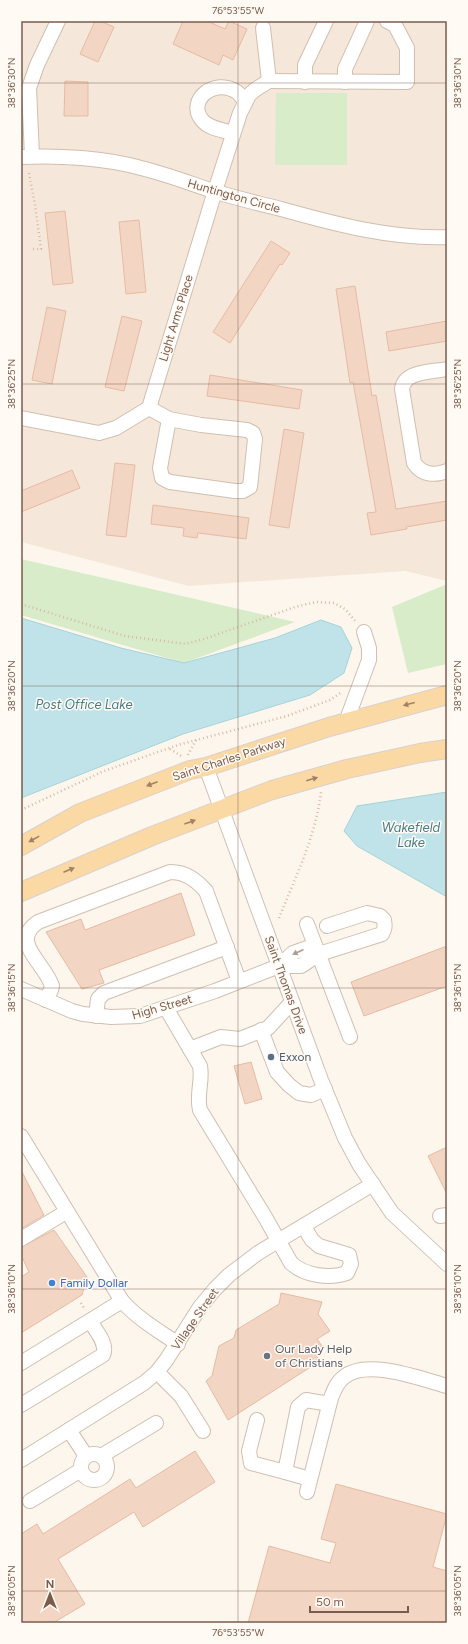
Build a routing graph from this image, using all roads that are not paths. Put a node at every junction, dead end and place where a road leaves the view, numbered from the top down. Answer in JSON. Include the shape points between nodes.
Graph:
{"nodes":[{"id":1,"x":58,"y":21,"type":"edge"},
{"id":2,"x":326,"y":21,"type":"edge"},
{"id":3,"x":367,"y":21,"type":"edge"},
{"id":4,"x":387,"y":21,"type":"edge"},
{"id":5,"x":263,"y":28,"type":"dead end"},
{"id":6,"x":269,"y":81,"type":"junction"},
{"id":7,"x":305,"y":82,"type":"junction"},
{"id":8,"x":345,"y":82,"type":"junction"},
{"id":9,"x":245,"y":101,"type":"junction"},
{"id":10,"x":233,"y":133,"type":"junction"},
{"id":11,"x":27,"y":156,"type":"edge"},
{"id":12,"x":215,"y":191,"type":"junction"},
{"id":13,"x":447,"y":237,"type":"edge"},
{"id":14,"x":447,"y":369,"type":"edge"},
{"id":15,"x":149,"y":408,"type":"junction"},
{"id":16,"x":21,"y":418,"type":"edge"},
{"id":17,"x":169,"y":419,"type":"junction"},
{"id":18,"x":447,"y":471,"type":"edge"},
{"id":19,"x":364,"y":632,"type":"road end"},
{"id":20,"x":447,"y":695,"type":"edge"},
{"id":21,"x":346,"y":722,"type":"junction"},
{"id":22,"x":447,"y":749,"type":"edge"},
{"id":23,"x":206,"y":767,"type":"junction"},
{"id":24,"x":221,"y":809,"type":"junction"},
{"id":25,"x":21,"y":846,"type":"edge"},
{"id":26,"x":21,"y":892,"type":"edge"},
{"id":27,"x":307,"y":924,"type":"dead end"},
{"id":28,"x":328,"y":926,"type":"dead end"},
{"id":29,"x":227,"y":947,"type":"junction"},
{"id":30,"x":319,"y":954,"type":"junction"},
{"id":31,"x":279,"y":966,"type":"junction"},
{"id":32,"x":239,"y":981,"type":"junction"},
{"id":33,"x":21,"y":989,"type":"edge"},
{"id":34,"x":46,"y":1000,"type":"junction"},
{"id":35,"x":292,"y":1002,"type":"junction"},
{"id":36,"x":166,"y":1008,"type":"junction"},
{"id":37,"x":96,"y":1016,"type":"junction"},
{"id":38,"x":261,"y":1030,"type":"junction"},
{"id":39,"x":350,"y":1037,"type":"dead end"},
{"id":40,"x":190,"y":1049,"type":"junction"},
{"id":41,"x":325,"y":1089,"type":"junction"},
{"id":42,"x":21,"y":1136,"type":"edge"},
{"id":43,"x":373,"y":1184,"type":"junction"},
{"id":44,"x":66,"y":1212,"type":"junction"},
{"id":45,"x":304,"y":1227,"type":"junction"},
{"id":46,"x":21,"y":1239,"type":"edge"},
{"id":47,"x":278,"y":1242,"type":"junction"},
{"id":48,"x":447,"y":1264,"type":"edge"},
{"id":49,"x":122,"y":1301,"type":"junction"},
{"id":50,"x":90,"y":1321,"type":"junction"},
{"id":51,"x":178,"y":1344,"type":"junction"},
{"id":52,"x":21,"y":1363,"type":"edge"},
{"id":53,"x":157,"y":1372,"type":"junction"},
{"id":54,"x":447,"y":1386,"type":"edge"},
{"id":55,"x":329,"y":1404,"type":"junction"},
{"id":56,"x":21,"y":1405,"type":"edge"},
{"id":57,"x":257,"y":1420,"type":"dead end"},
{"id":58,"x":156,"y":1423,"type":"dead end"},
{"id":59,"x":70,"y":1430,"type":"junction"},
{"id":60,"x":203,"y":1431,"type":"dead end"},
{"id":61,"x":86,"y":1456,"type":"junction"},
{"id":62,"x":101,"y":1456,"type":"junction"},
{"id":63,"x":21,"y":1460,"type":"edge"},
{"id":64,"x":81,"y":1470,"type":"junction"},
{"id":65,"x":285,"y":1472,"type":"junction"},
{"id":66,"x":30,"y":1501,"type":"dead end"}],
"edges":[{"from":1,"to":11,"type":"street","via":[[29,88]]},
{"from":2,"to":7,"type":"street","via":[[305,65]]},
{"from":3,"to":8,"type":"street","via":[[344,69]]},
{"from":4,"to":8,"type":"street","via":[[395,25],[407,48],[407,82]]},
{"from":5,"to":6,"type":"street"},
{"from":6,"to":7,"type":"street"},
{"from":6,"to":9,"type":"street","via":[[256,89]]},
{"from":7,"to":8,"type":"street"},
{"from":9,"to":10,"type":"street"},
{"from":9,"to":10,"type":"street","via":[[236,92],[220,87],[208,89],[199,102],[201,120],[212,127]]},
{"from":10,"to":12,"type":"street","name":"Light Arms Place"},
{"from":11,"to":12,"type":"street","name":"Huntington Circle","via":[[123,164]]},
{"from":12,"to":13,"type":"street","name":"Huntington Circle","via":[[310,218],[381,233]]},
{"from":12,"to":15,"type":"street","name":"Light Arms Place"},
{"from":14,"to":18,"type":"street","via":[[409,376],[402,384],[402,389],[414,463],[428,473],[439,474]]},
{"from":15,"to":16,"type":"street","via":[[106,432],[92,432]]},
{"from":15,"to":17,"type":"street"},
{"from":17,"to":17,"type":"street","via":[[160,468],[162,478],[170,482],[235,491],[243,491],[250,487],[255,440],[253,433]]},
{"from":19,"to":21,"type":"street","via":[[369,648],[369,660]]},
{"from":20,"to":21,"type":"main road","name":"Saint Charles Parkway","one_way":true},
{"from":21,"to":23,"type":"main road","name":"Saint Charles Parkway"},
{"from":24,"to":22,"type":"main road","one_way":true,"via":[[272,790],[327,775]]},
{"from":23,"to":24,"type":"street","name":"Saint Thomas Drive"},
{"from":23,"to":25,"type":"main road","name":"Saint Charles Parkway","one_way":true,"via":[[190,770],[80,813]]},
{"from":26,"to":24,"type":"main road","one_way":true},
{"from":24,"to":31,"type":"street","name":"Saint Thomas Drive"},
{"from":27,"to":30,"type":"street"},
{"from":28,"to":30,"type":"street","via":[[367,912],[384,920],[385,930],[382,934]]},
{"from":29,"to":32,"type":"street"},
{"from":29,"to":34,"type":"street","via":[[206,891],[187,875],[170,872],[38,922],[31,927],[26,943],[52,986]]},
{"from":29,"to":37,"type":"street","via":[[100,995]]},
{"from":30,"to":31,"type":"street","via":[[301,966]]},
{"from":30,"to":39,"type":"street"},
{"from":31,"to":32,"type":"street","name":"High Street"},
{"from":31,"to":35,"type":"street","name":"Saint Thomas Drive"},
{"from":32,"to":36,"type":"street","name":"High Street"},
{"from":33,"to":34,"type":"street","name":"High Street"},
{"from":34,"to":37,"type":"street","name":"High Street","via":[[72,1011]]},
{"from":35,"to":38,"type":"street","via":[[268,1028]]},
{"from":35,"to":41,"type":"street","name":"Saint Thomas Drive"},
{"from":36,"to":37,"type":"street","name":"High Street","via":[[140,1016]]},
{"from":36,"to":40,"type":"street"},
{"from":38,"to":40,"type":"street","via":[[240,1039],[222,1037]]},
{"from":38,"to":41,"type":"street","via":[[277,1072],[289,1085],[299,1093],[311,1095]]},
{"from":40,"to":47,"type":"street","via":[[200,1066],[200,1110]]},
{"from":41,"to":43,"type":"street","name":"Saint Thomas Drive","via":[[345,1138]]},
{"from":42,"to":44,"type":"street"},
{"from":43,"to":45,"type":"street","name":"Village Street"},
{"from":43,"to":48,"type":"street","name":"Saint Thomas Drive","via":[[392,1213]]},
{"from":44,"to":46,"type":"street"},
{"from":44,"to":49,"type":"street"},
{"from":45,"to":47,"type":"street","name":"Village Street"},
{"from":45,"to":47,"type":"street","via":[[319,1246],[349,1255],[351,1264],[347,1273],[337,1277],[306,1273],[297,1269],[291,1264]]},
{"from":47,"to":51,"type":"street","name":"Village Street","via":[[258,1253],[214,1289]]},
{"from":49,"to":50,"type":"street"},
{"from":49,"to":51,"type":"street","via":[[142,1320]]},
{"from":50,"to":52,"type":"street"},
{"from":50,"to":56,"type":"street","via":[[105,1345],[102,1355]]},
{"from":51,"to":53,"type":"street","name":"Village Street"},
{"from":53,"to":59,"type":"street","name":"Village Street"},
{"from":53,"to":60,"type":"street","via":[[181,1396]]},
{"from":54,"to":55,"type":"street","via":[[382,1370],[360,1370],[342,1378]]},
{"from":55,"to":65,"type":"street","via":[[306,1400],[298,1407]]},
{"from":55,"to":65,"type":"street","via":[[309,1486]]},
{"from":57,"to":65,"type":"street","via":[[249,1450],[251,1463]]},
{"from":58,"to":62,"type":"street"},
{"from":59,"to":61,"type":"street"},
{"from":59,"to":63,"type":"street","name":"Village Street"},
{"from":61,"to":62,"type":"street"},
{"from":61,"to":64,"type":"street","via":[[82,1461]]},
{"from":62,"to":64,"type":"street","via":[[107,1468],[102,1477],[88,1478]]},
{"from":64,"to":66,"type":"street"}]}
